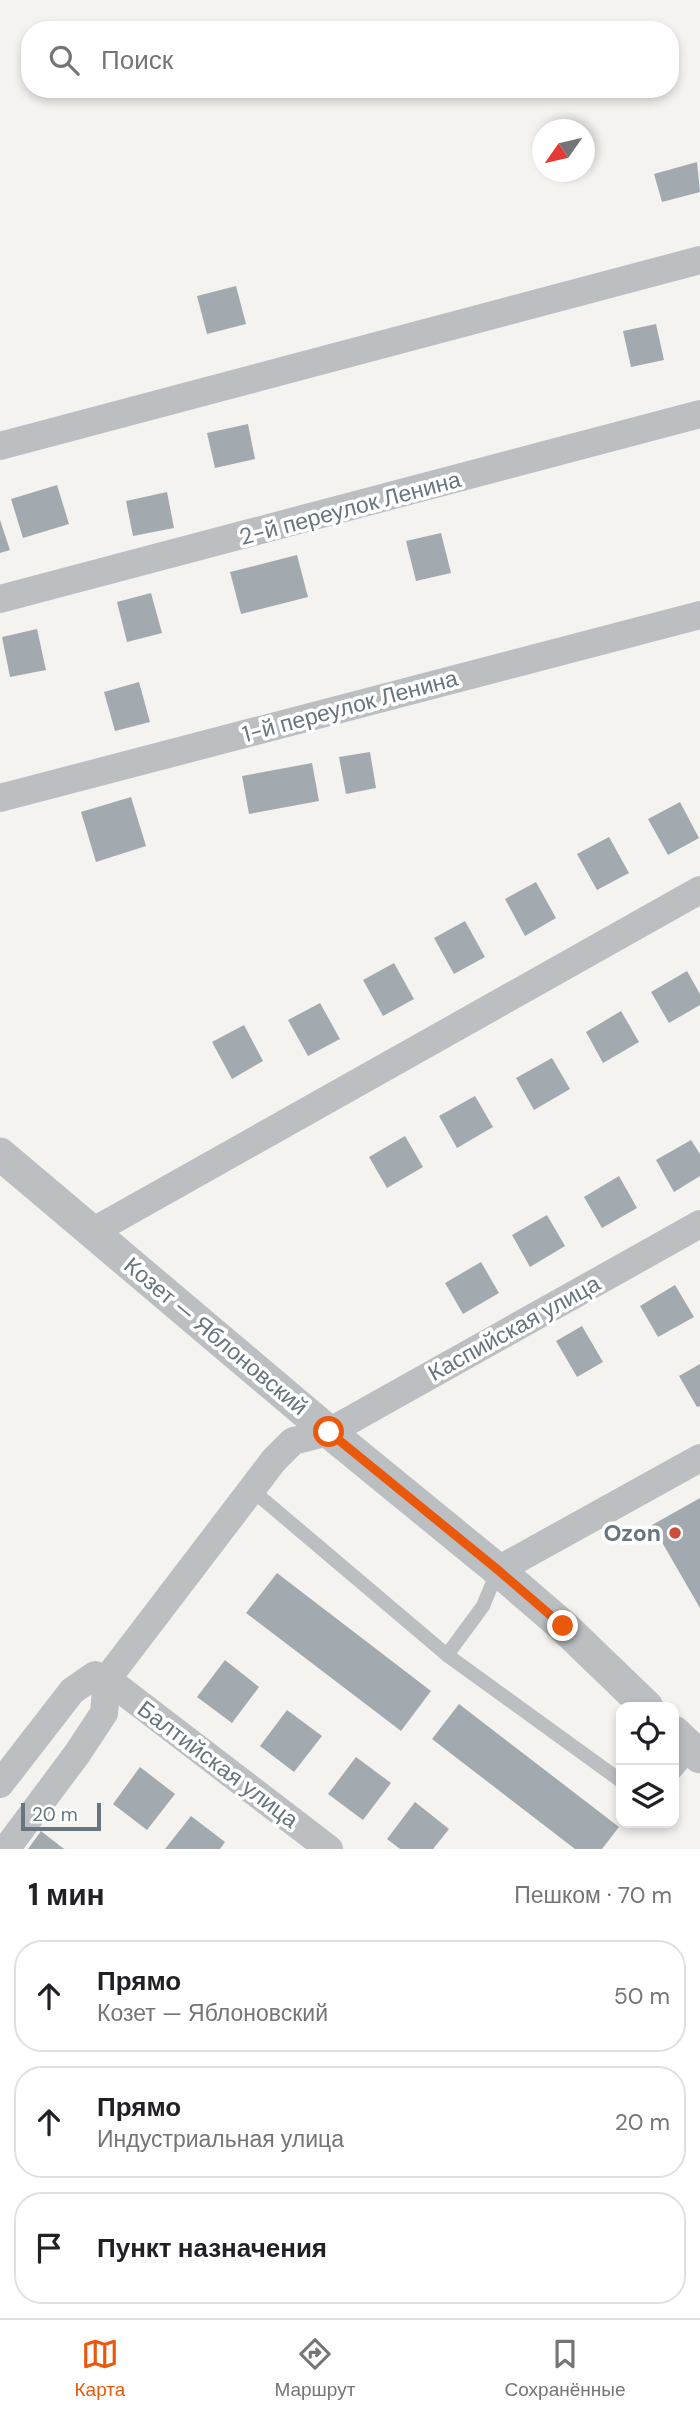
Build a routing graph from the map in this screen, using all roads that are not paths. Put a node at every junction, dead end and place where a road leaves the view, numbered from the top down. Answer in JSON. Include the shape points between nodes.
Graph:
{"nodes":[{"id":1,"x":700,"y":260,"type":"edge"},
{"id":2,"x":700,"y":414,"type":"edge"},
{"id":3,"x":0,"y":446,"type":"edge"},
{"id":4,"x":0,"y":599,"type":"edge"},
{"id":5,"x":700,"y":615,"type":"edge"},
{"id":6,"x":0,"y":798,"type":"edge"},
{"id":7,"x":700,"y":890,"type":"edge"},
{"id":8,"x":0,"y":1154,"type":"edge"},
{"id":9,"x":700,"y":1224,"type":"edge"},
{"id":10,"x":92,"y":1232,"type":"junction"},
{"id":11,"x":329,"y":1432,"type":"junction"},
{"id":12,"x":700,"y":1458,"type":"edge"},
{"id":13,"x":251,"y":1490,"type":"junction"},
{"id":14,"x":498,"y":1570,"type":"junction"},
{"id":15,"x":447,"y":1655,"type":"junction"},
{"id":16,"x":107,"y":1679,"type":"junction"},
{"id":17,"x":643,"y":1702,"type":"edge"},
{"id":18,"x":616,"y":1776,"type":"edge"},
{"id":19,"x":0,"y":1784,"type":"edge"},
{"id":20,"x":6,"y":1849,"type":"edge"},
{"id":21,"x":329,"y":1849,"type":"edge"}],
"edges":[{"from":1,"to":3,"type":"street"},
{"from":2,"to":4,"type":"street","name":"2-й переулок Ленина"},
{"from":5,"to":6,"type":"street","name":"1-й переулок Ленина"},
{"from":7,"to":10,"type":"street"},
{"from":8,"to":10,"type":"street","name":"Козет — Яблоновский"},
{"from":9,"to":11,"type":"street","name":"Каспийская улица"},
{"from":10,"to":11,"type":"street","name":"Козет — Яблоновский"},
{"from":11,"to":13,"type":"street","name":"Каспийская улица","via":[[293,1441]]},
{"from":11,"to":14,"type":"street","name":"Козет — Яблоновский"},
{"from":12,"to":14,"type":"street"},
{"from":13,"to":15,"type":"lane"},
{"from":13,"to":16,"type":"street","name":"Каспийская улица"},
{"from":14,"to":15,"type":"lane","via":[[483,1606]]},
{"from":14,"to":17,"type":"street","name":"Козет — Яблоновский"},
{"from":15,"to":18,"type":"lane"},
{"from":16,"to":19,"type":"street","via":[[94,1675],[72,1691]]},
{"from":16,"to":20,"type":"street","via":[[104,1713]]},
{"from":16,"to":21,"type":"street","name":"Балтийская улица"}]}
